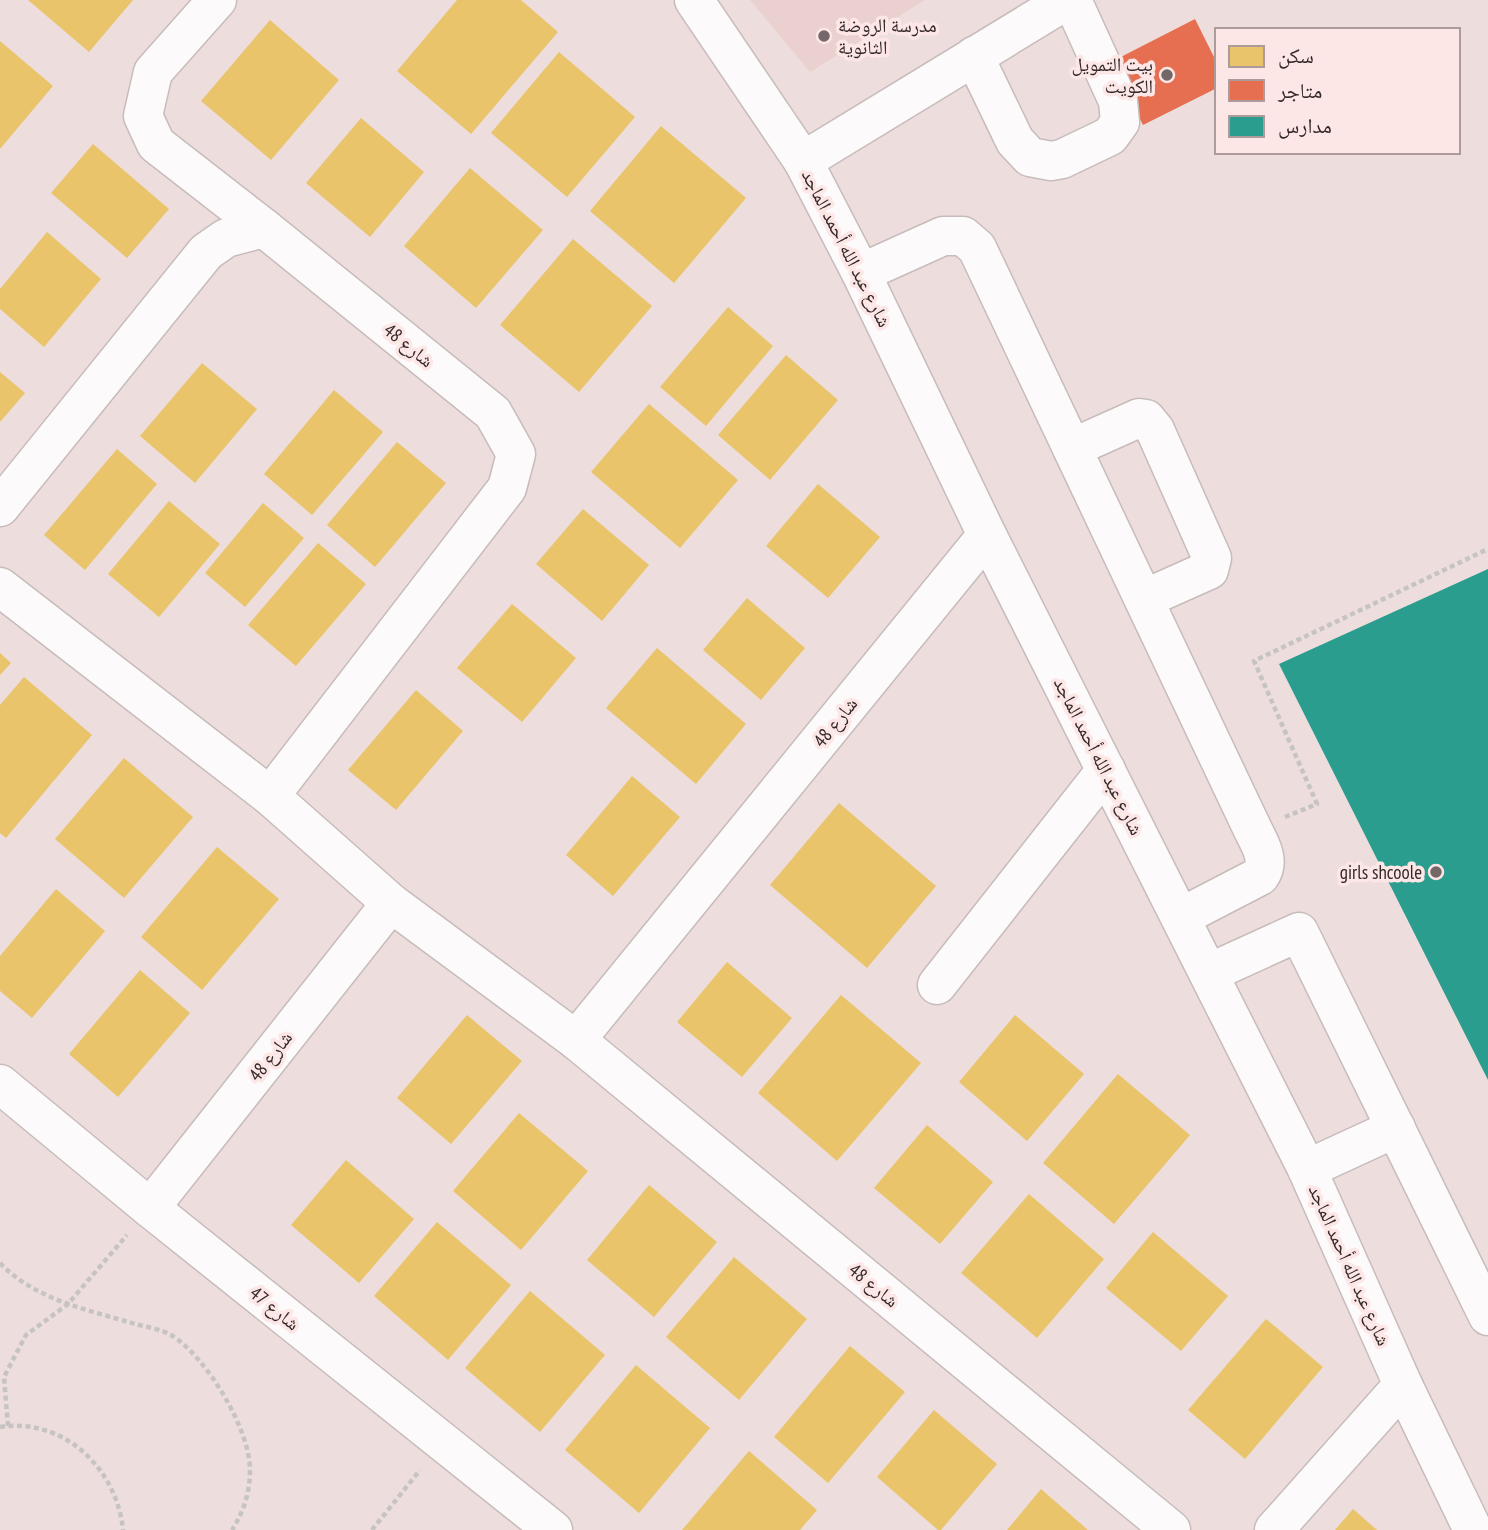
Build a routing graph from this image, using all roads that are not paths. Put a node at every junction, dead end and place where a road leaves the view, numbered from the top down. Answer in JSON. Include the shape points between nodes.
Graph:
{"nodes":[{"id":1,"x":217,"y":0,"type":"edge"},
{"id":2,"x":694,"y":0,"type":"edge"},
{"id":3,"x":1070,"y":0,"type":"edge"},
{"id":4,"x":974,"y":57,"type":"junction"},
{"id":5,"x":803,"y":160,"type":"junction"},
{"id":6,"x":264,"y":228,"type":"junction"},
{"id":7,"x":861,"y":273,"type":"junction"},
{"id":8,"x":1072,"y":448,"type":"junction"},
{"id":9,"x":0,"y":507,"type":"edge"},
{"id":10,"x":987,"y":536,"type":"junction"},
{"id":11,"x":0,"y":587,"type":"edge"},
{"id":12,"x":1144,"y":599,"type":"junction"},
{"id":13,"x":1106,"y":770,"type":"junction"},
{"id":14,"x":271,"y":796,"type":"junction"},
{"id":15,"x":391,"y":903,"type":"junction"},
{"id":16,"x":1181,"y":917,"type":"junction"},
{"id":17,"x":1209,"y":973,"type":"junction"},
{"id":18,"x":937,"y":985,"type":"dead end"},
{"id":19,"x":576,"y":1040,"type":"junction"},
{"id":20,"x":0,"y":1084,"type":"edge"},
{"id":21,"x":1396,"y":1128,"type":"junction"},
{"id":22,"x":1307,"y":1169,"type":"junction"},
{"id":23,"x":150,"y":1208,"type":"junction"},
{"id":24,"x":1488,"y":1316,"type":"edge"},
{"id":25,"x":1403,"y":1385,"type":"junction"},
{"id":26,"x":1488,"y":1523,"type":"edge"},
{"id":27,"x":553,"y":1530,"type":"edge"},
{"id":28,"x":1171,"y":1530,"type":"edge"},
{"id":29,"x":1274,"y":1530,"type":"edge"},
{"id":30,"x":1475,"y":1530,"type":"edge"}],
"edges":[{"from":1,"to":6,"type":"street","name":"شارع 48","via":[[153,72],[143,116],[156,144]]},
{"from":2,"to":5,"type":"street","name":"شارع عبد الله أحمد الماجد"},
{"from":3,"to":4,"type":"street"},
{"from":3,"to":4,"type":"street","via":[[1118,101],[1120,122],[1110,136],[1062,159],[1030,157],[1015,141]]},
{"from":4,"to":5,"type":"street"},
{"from":5,"to":7,"type":"street","name":"شارع عبد الله أحمد الماجد"},
{"from":6,"to":9,"type":"street","via":[[226,238],[206,252]]},
{"from":6,"to":14,"type":"street","name":"شارع 48","via":[[493,413],[516,454],[507,488]]},
{"from":7,"to":8,"type":"street","via":[[943,236],[963,236],[972,242]]},
{"from":7,"to":10,"type":"street","name":"شارع عبد الله أحمد الماجد"},
{"from":8,"to":12,"type":"street"},
{"from":8,"to":12,"type":"street","via":[[1139,418],[1155,430],[1212,558],[1209,570]]},
{"from":10,"to":13,"type":"street","name":"شارع عبد الله أحمد الماجد"},
{"from":10,"to":19,"type":"street","name":"شارع 48"},
{"from":11,"to":14,"type":"street","name":"شارع 48"},
{"from":12,"to":16,"type":"street","via":[[1265,859],[1260,876]]},
{"from":13,"to":16,"type":"street","name":"شارع عبد الله أحمد الماجد"},
{"from":13,"to":18,"type":"street"},
{"from":14,"to":15,"type":"street","name":"شارع 48"},
{"from":15,"to":19,"type":"street","name":"شارع 48"},
{"from":15,"to":23,"type":"street","name":"شارع 48"},
{"from":16,"to":17,"type":"street","name":"شارع عبد الله أحمد الماجد"},
{"from":17,"to":21,"type":"street","via":[[1299,932]]},
{"from":17,"to":22,"type":"street","name":"شارع عبد الله أحمد الماجد"},
{"from":19,"to":28,"type":"street","name":"شارع 48"},
{"from":20,"to":23,"type":"street","name":"شارع 47"},
{"from":21,"to":22,"type":"street"},
{"from":21,"to":24,"type":"street"},
{"from":22,"to":25,"type":"street","name":"شارع عبد الله أحمد الماجد"},
{"from":23,"to":27,"type":"street","name":"شارع 47"},
{"from":25,"to":29,"type":"street"},
{"from":25,"to":30,"type":"street","name":"شارع عبد الله أحمد الماجد"},
{"from":26,"to":30,"type":"street"}]}
